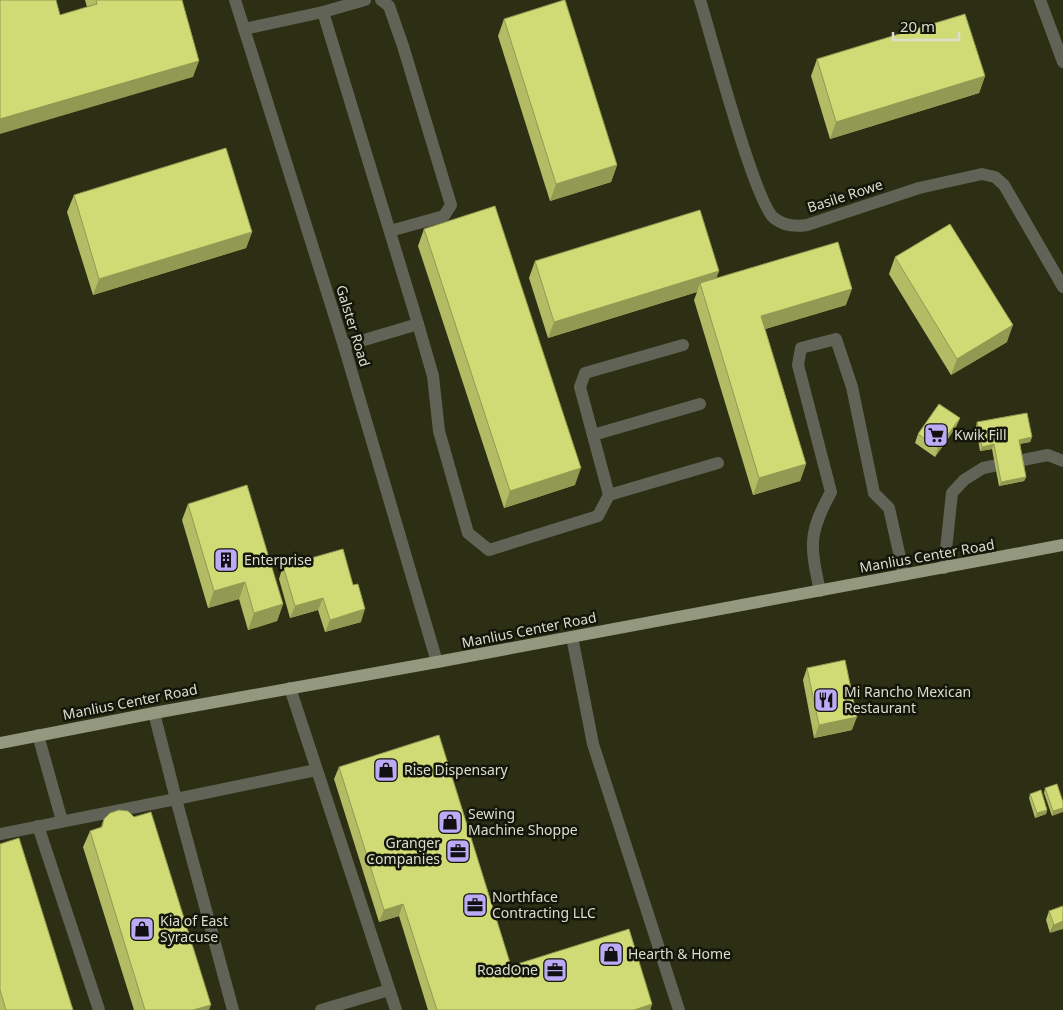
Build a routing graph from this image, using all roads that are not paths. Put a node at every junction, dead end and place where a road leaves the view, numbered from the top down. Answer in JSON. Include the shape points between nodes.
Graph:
{"nodes":[{"id":1,"x":234,"y":0,"type":"edge"},
{"id":2,"x":365,"y":0,"type":"edge"},
{"id":3,"x":381,"y":0,"type":"edge"},
{"id":4,"x":700,"y":0,"type":"edge"},
{"id":5,"x":1040,"y":0,"type":"edge"},
{"id":6,"x":323,"y":12,"type":"junction"},
{"id":7,"x":244,"y":29,"type":"junction"},
{"id":8,"x":1063,"y":62,"type":"edge"},
{"id":9,"x":390,"y":231,"type":"junction"},
{"id":10,"x":1063,"y":287,"type":"edge"},
{"id":11,"x":418,"y":324,"type":"junction"},
{"id":12,"x":683,"y":345,"type":"dead end"},
{"id":13,"x":344,"y":346,"type":"junction"},
{"id":14,"x":700,"y":404,"type":"dead end"},
{"id":15,"x":593,"y":435,"type":"junction"},
{"id":16,"x":1063,"y":462,"type":"edge"},
{"id":17,"x":718,"y":463,"type":"dead end"},
{"id":18,"x":609,"y":495,"type":"junction"},
{"id":19,"x":1063,"y":545,"type":"edge"},
{"id":20,"x":944,"y":568,"type":"junction"},
{"id":21,"x":904,"y":575,"type":"junction"},
{"id":22,"x":820,"y":591,"type":"junction"},
{"id":23,"x":572,"y":637,"type":"junction"},
{"id":24,"x":437,"y":662,"type":"junction"},
{"id":25,"x":290,"y":688,"type":"junction"},
{"id":26,"x":154,"y":713,"type":"junction"},
{"id":27,"x":38,"y":735,"type":"junction"},
{"id":28,"x":0,"y":743,"type":"edge"},
{"id":29,"x":316,"y":770,"type":"junction"},
{"id":30,"x":176,"y":799,"type":"junction"},
{"id":31,"x":62,"y":821,"type":"junction"},
{"id":32,"x":38,"y":826,"type":"junction"},
{"id":33,"x":0,"y":834,"type":"edge"},
{"id":34,"x":389,"y":990,"type":"junction"},
{"id":35,"x":99,"y":1010,"type":"edge"},
{"id":36,"x":233,"y":1010,"type":"edge"},
{"id":37,"x":321,"y":1010,"type":"edge"},
{"id":38,"x":396,"y":1010,"type":"edge"},
{"id":39,"x":679,"y":1010,"type":"edge"}],
"edges":[{"from":1,"to":7,"type":"street","name":"Galster Road"},
{"from":2,"to":6,"type":"street"},
{"from":3,"to":9,"type":"street","via":[[389,6],[404,46],[451,205],[444,216]]},
{"from":4,"to":10,"type":"street","name":"Basile Rowe","via":[[748,157],[765,206],[774,217],[784,224],[807,225],[919,188],[982,174],[995,177],[1004,185]]},
{"from":5,"to":8,"type":"street"},
{"from":6,"to":7,"type":"street"},
{"from":6,"to":9,"type":"street"},
{"from":7,"to":13,"type":"street","name":"Galster Road"},
{"from":9,"to":11,"type":"street"},
{"from":11,"to":13,"type":"street"},
{"from":11,"to":18,"type":"street","via":[[433,376],[439,431],[468,533],[489,550],[598,516]]},
{"from":12,"to":15,"type":"street","via":[[585,373],[580,388]]},
{"from":13,"to":24,"type":"street","name":"Galster Road"},
{"from":14,"to":15,"type":"street"},
{"from":15,"to":18,"type":"street"},
{"from":16,"to":20,"type":"street","via":[[1048,455],[1020,460],[983,468],[964,480],[952,493]]},
{"from":17,"to":18,"type":"street"},
{"from":19,"to":20,"type":"main road","name":"Manlius Center Road"},
{"from":20,"to":21,"type":"main road","name":"Manlius Center Road"},
{"from":21,"to":22,"type":"main road","name":"Manlius Center Road"},
{"from":21,"to":22,"type":"street","via":[[889,508],[874,493],[852,386],[836,339],[801,348],[798,365],[831,492],[817,518],[812,550]]},
{"from":22,"to":23,"type":"main road","name":"Manlius Center Road"},
{"from":23,"to":24,"type":"main road","name":"Manlius Center Road"},
{"from":23,"to":39,"type":"street","via":[[593,744]]},
{"from":24,"to":25,"type":"main road","name":"Manlius Center Road"},
{"from":25,"to":26,"type":"main road","name":"Manlius Center Road"},
{"from":25,"to":29,"type":"street"},
{"from":26,"to":27,"type":"main road","name":"Manlius Center Road"},
{"from":26,"to":30,"type":"street"},
{"from":27,"to":28,"type":"main road","name":"Manlius Center Road"},
{"from":27,"to":31,"type":"street"},
{"from":29,"to":30,"type":"street"},
{"from":29,"to":34,"type":"street"},
{"from":30,"to":31,"type":"street"},
{"from":30,"to":36,"type":"street"},
{"from":31,"to":32,"type":"street"},
{"from":32,"to":33,"type":"street"},
{"from":32,"to":35,"type":"street"},
{"from":34,"to":37,"type":"street"},
{"from":34,"to":38,"type":"street"}]}
